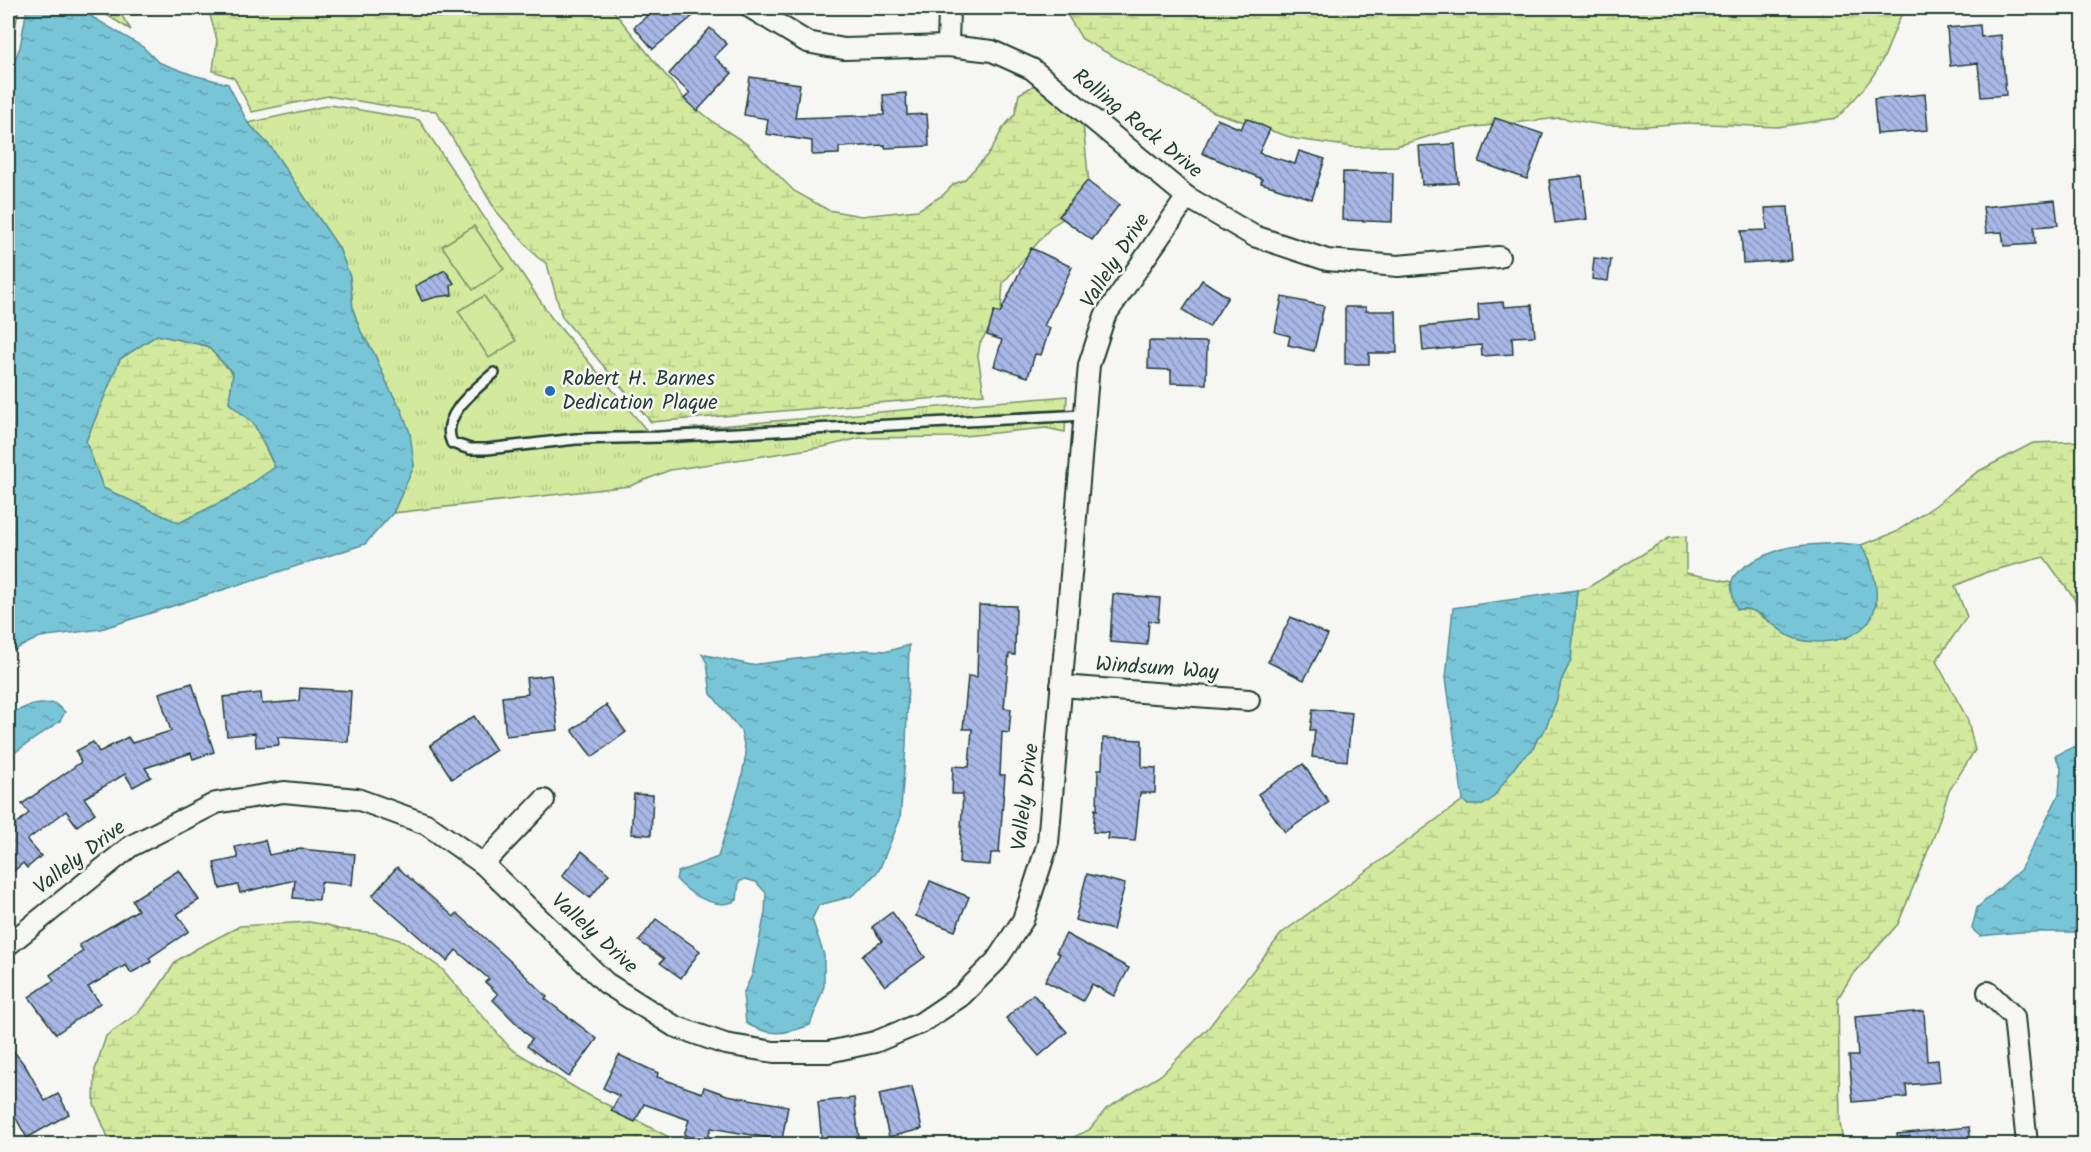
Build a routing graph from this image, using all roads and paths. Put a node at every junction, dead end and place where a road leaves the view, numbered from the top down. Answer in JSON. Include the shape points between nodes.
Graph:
{"nodes":[{"id":1,"x":751,"y":8,"type":"edge"},
{"id":2,"x":949,"y":8,"type":"edge"},
{"id":3,"x":948,"y":46,"type":"junction"},
{"id":4,"x":1187,"y":197,"type":"junction"},
{"id":5,"x":1498,"y":257,"type":"dead end"},
{"id":6,"x":494,"y":373,"type":"dead end"},
{"id":7,"x":1084,"y":415,"type":"junction"},
{"id":8,"x":1061,"y":686,"type":"junction"},
{"id":9,"x":1249,"y":700,"type":"dead end"},
{"id":10,"x":544,"y":800,"type":"dead end"},
{"id":11,"x":483,"y":864,"type":"junction"},
{"id":12,"x":8,"y":945,"type":"edge"},
{"id":13,"x":1988,"y":992,"type":"dead end"},
{"id":14,"x":2026,"y":1144,"type":"edge"}],
"edges":[{"from":1,"to":3,"type":"street","name":"Rolling Rock Drive","via":[[816,44],[844,49]]},
{"from":2,"to":3,"type":"street"},
{"from":3,"to":4,"type":"street","name":"Rolling Rock Drive","via":[[992,51],[1032,69]]},
{"from":4,"to":5,"type":"street","name":"Rolling Rock Drive","via":[[1254,236],[1327,260],[1398,266]]},
{"from":4,"to":7,"type":"street","name":"Vallely Drive","via":[[1105,316],[1089,365]]},
{"from":6,"to":7,"type":"lane","via":[[461,403],[451,424],[452,443],[487,449],[576,439]]},
{"from":7,"to":8,"type":"street","name":"Vallely Drive"},
{"from":8,"to":9,"type":"street","name":"Windsum Way"},
{"from":8,"to":11,"type":"street","name":"Vallely Drive","via":[[1048,843],[1023,920],[996,961],[961,996],[921,1023],[876,1042],[828,1052],[774,1052],[725,1044],[674,1026],[606,983]]},
{"from":10,"to":11,"type":"street"},
{"from":11,"to":12,"type":"street","name":"Vallely Drive","via":[[426,824],[357,799],[284,792],[216,803],[131,846]]},
{"from":13,"to":14,"type":"street","via":[[2014,1017]]}]}
